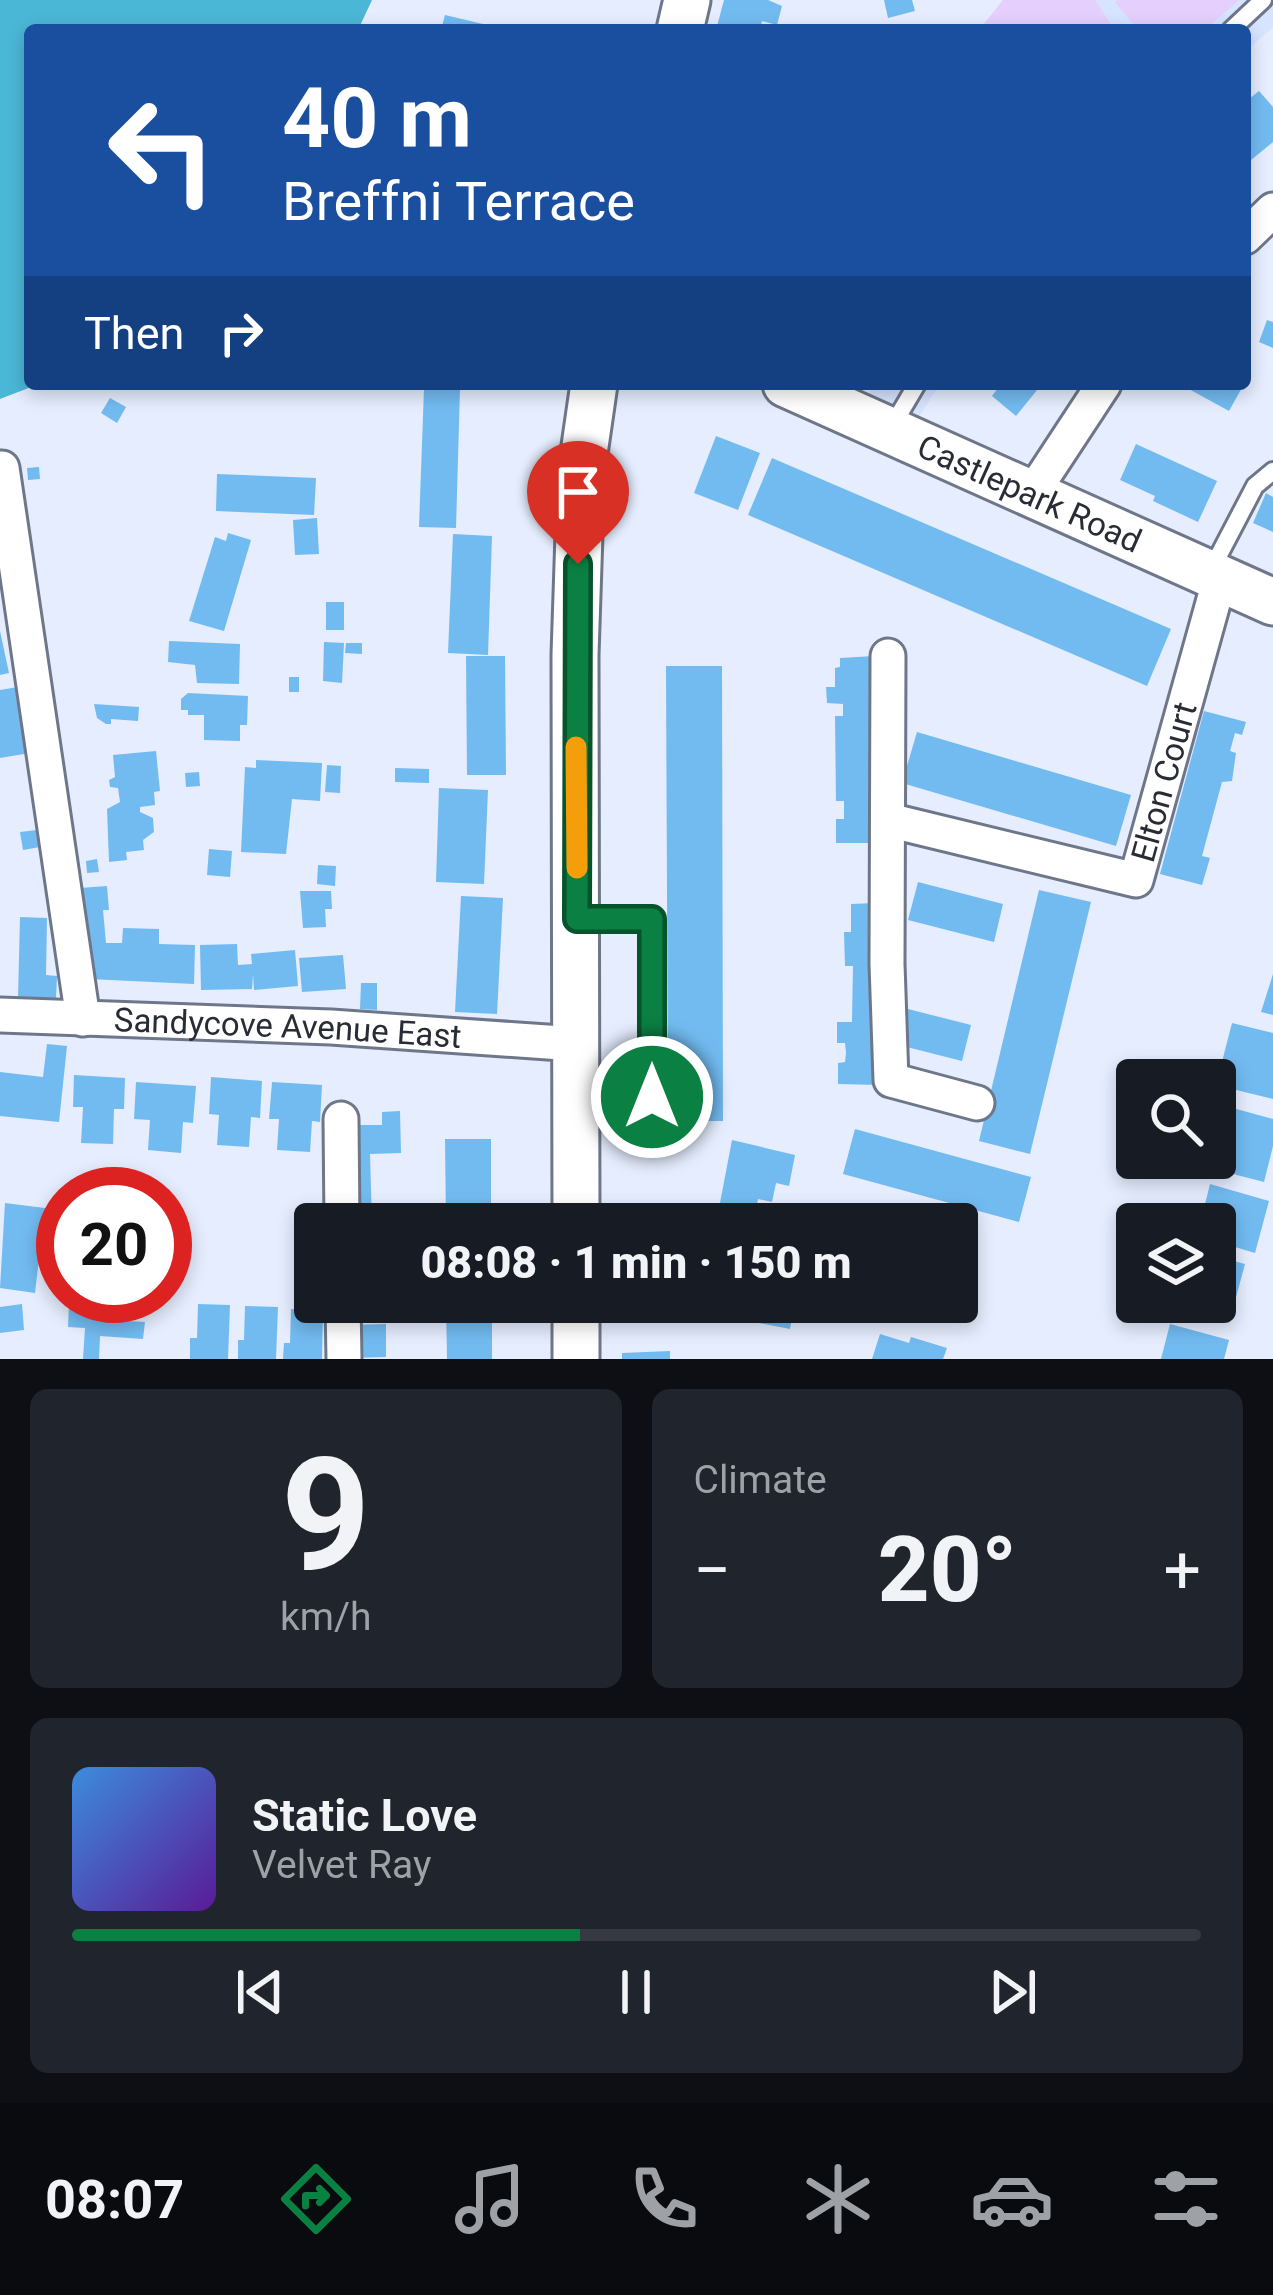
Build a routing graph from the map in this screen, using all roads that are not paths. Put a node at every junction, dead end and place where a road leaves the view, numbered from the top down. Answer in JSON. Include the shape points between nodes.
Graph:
{"nodes":[{"id":1,"x":1263,"y":0,"type":"edge"},
{"id":2,"x":1238,"y":24,"type":"edge"},
{"id":3,"x":1273,"y":211,"type":"edge"},
{"id":4,"x":1251,"y":231,"type":"edge"},
{"id":5,"x":593,"y":390,"type":"edge"},
{"id":6,"x":800,"y":390,"type":"edge"},
{"id":7,"x":913,"y":390,"type":"edge"},
{"id":8,"x":1100,"y":390,"type":"edge"},
{"id":9,"x":890,"y":429,"type":"junction"},
{"id":10,"x":2,"y":468,"type":"edge"},
{"id":11,"x":1273,"y":471,"type":"edge"},
{"id":12,"x":1033,"y":492,"type":"junction"},
{"id":13,"x":1215,"y":576,"type":"junction"},
{"id":14,"x":1273,"y":602,"type":"edge"},
{"id":15,"x":888,"y":656,"type":"dead end"},
{"id":16,"x":888,"y":820,"type":"junction"},
{"id":17,"x":577,"y":919,"type":"junction"},
{"id":18,"x":0,"y":1015,"type":"edge"},
{"id":19,"x":83,"y":1019,"type":"junction"},
{"id":20,"x":576,"y":1044,"type":"junction"},
{"id":21,"x":652,"y":1097,"type":"dead end"},
{"id":22,"x":977,"y":1102,"type":"dead end"},
{"id":23,"x":341,"y":1119,"type":"dead end"},
{"id":24,"x":342,"y":1203,"type":"edge"},
{"id":25,"x":576,"y":1203,"type":"edge"},
{"id":26,"x":344,"y":1323,"type":"edge"},
{"id":27,"x":576,"y":1323,"type":"edge"},
{"id":28,"x":344,"y":1359,"type":"edge"},
{"id":29,"x":576,"y":1359,"type":"edge"}],
"edges":[{"from":1,"to":2,"type":"lane"},
{"from":3,"to":4,"type":"street"},
{"from":5,"to":17,"type":"main road","via":[[575,655]]},
{"from":6,"to":9,"type":"main road","name":"Castlepark Road"},
{"from":7,"to":9,"type":"lane"},
{"from":8,"to":12,"type":"street"},
{"from":9,"to":12,"type":"main road","name":"Castlepark Road"},
{"from":10,"to":19,"type":"street"},
{"from":11,"to":13,"type":"lane","via":[[1256,486]]},
{"from":12,"to":13,"type":"main road","name":"Castlepark Road"},
{"from":13,"to":14,"type":"main road","name":"Castlepark Road"},
{"from":13,"to":16,"type":"street","name":"Elton Court","via":[[1136,880]]},
{"from":15,"to":16,"type":"street"},
{"from":16,"to":22,"type":"street","via":[[891,1080]]},
{"from":17,"to":20,"type":"main road"},
{"from":17,"to":21,"type":"lane","via":[[652,919]]},
{"from":18,"to":19,"type":"street","name":"Sandycove Avenue East"},
{"from":19,"to":20,"type":"street","name":"Sandycove Avenue East"},
{"from":20,"to":25,"type":"main road"},
{"from":23,"to":24,"type":"street"},
{"from":26,"to":28,"type":"street"},
{"from":27,"to":29,"type":"main road"}]}
